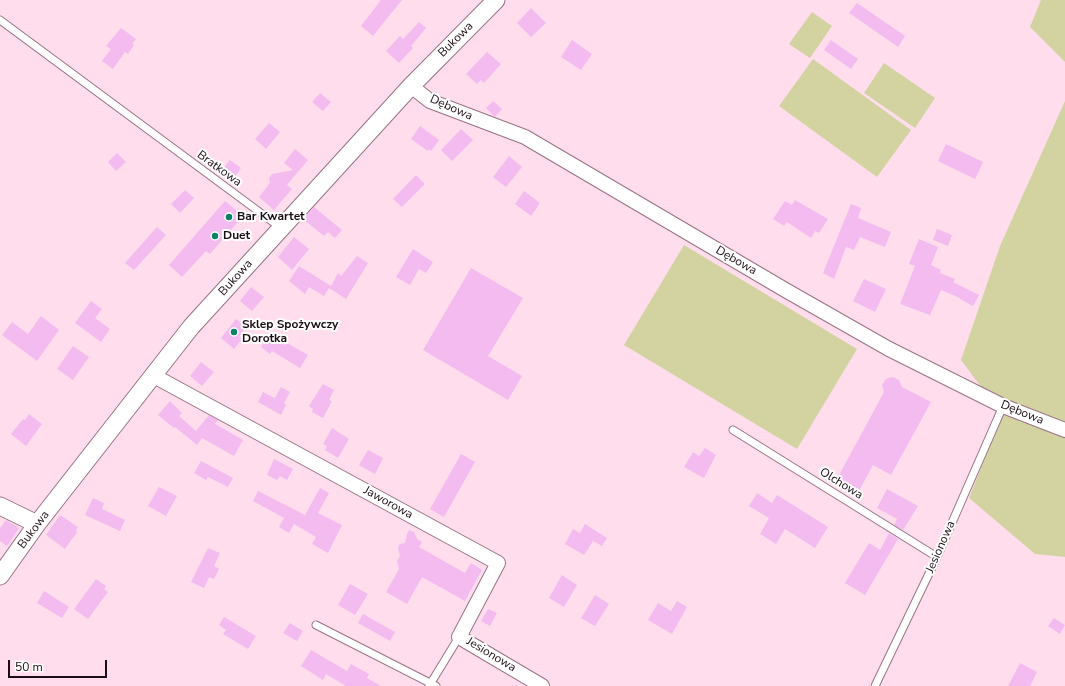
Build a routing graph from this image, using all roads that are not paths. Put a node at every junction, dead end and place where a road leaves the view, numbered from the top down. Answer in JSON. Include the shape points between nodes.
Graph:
{"nodes":[{"id":1,"x":496,"y":0,"type":"edge"},
{"id":2,"x":0,"y":20,"type":"edge"},
{"id":3,"x":411,"y":86,"type":"junction"},
{"id":4,"x":281,"y":228,"type":"junction"},
{"id":5,"x":154,"y":376,"type":"junction"},
{"id":6,"x":1003,"y":406,"type":"junction"},
{"id":7,"x":734,"y":430,"type":"dead end"},
{"id":8,"x":1065,"y":430,"type":"edge"},
{"id":9,"x":0,"y":506,"type":"edge"},
{"id":10,"x":37,"y":524,"type":"junction"},
{"id":11,"x":937,"y":557,"type":"junction"},
{"id":12,"x":0,"y":576,"type":"edge"},
{"id":13,"x":316,"y":625,"type":"dead end"},
{"id":14,"x":459,"y":637,"type":"junction"},
{"id":15,"x":432,"y":685,"type":"edge"},
{"id":16,"x":542,"y":686,"type":"edge"},
{"id":17,"x":875,"y":686,"type":"edge"}],
"edges":[{"from":1,"to":3,"type":"street","name":"Bukowa"},
{"from":2,"to":4,"type":"lane","name":"Bratkowa"},
{"from":3,"to":4,"type":"street","name":"Bukowa"},
{"from":3,"to":6,"type":"street","name":"Dębowa","via":[[430,101],[525,137],[889,349]]},
{"from":4,"to":5,"type":"street","name":"Bukowa","via":[[191,327]]},
{"from":5,"to":10,"type":"street","name":"Bukowa"},
{"from":5,"to":14,"type":"street","name":"Jaworowa","via":[[498,563]]},
{"from":6,"to":8,"type":"street","name":"Dębowa"},
{"from":6,"to":11,"type":"lane","name":"Jesionowa"},
{"from":7,"to":11,"type":"lane","name":"Olchowa"},
{"from":9,"to":10,"type":"street"},
{"from":10,"to":12,"type":"street","name":"Bukowa"},
{"from":11,"to":17,"type":"lane","name":"Jesionowa"},
{"from":13,"to":15,"type":"lane"},
{"from":14,"to":15,"type":"lane","name":"Jaworowa"},
{"from":14,"to":16,"type":"street","name":"Jesionowa"}]}
